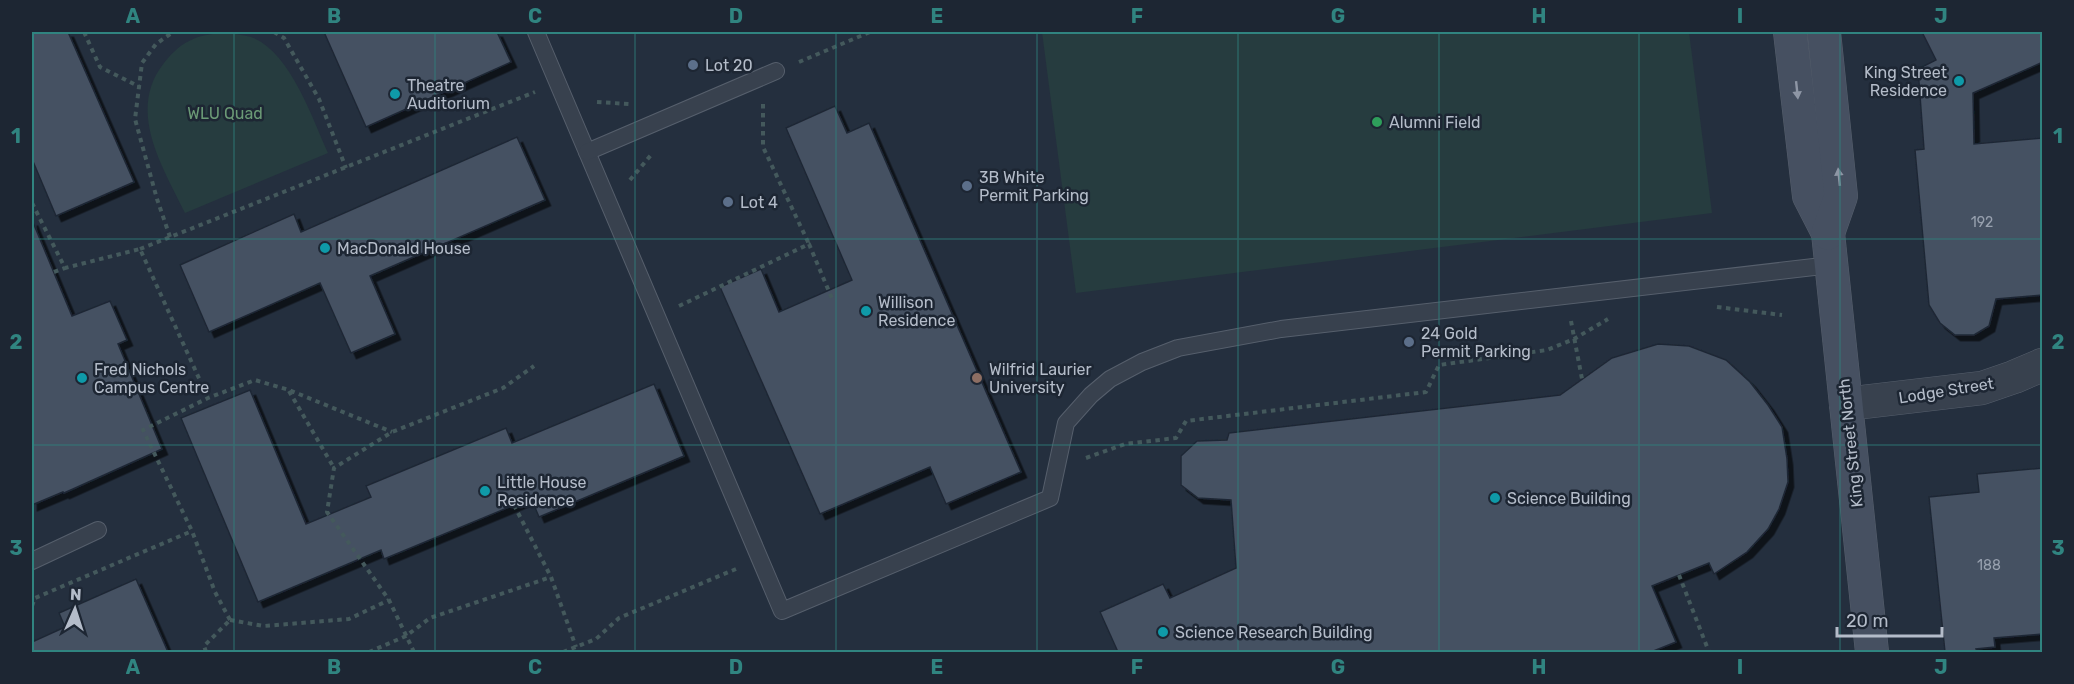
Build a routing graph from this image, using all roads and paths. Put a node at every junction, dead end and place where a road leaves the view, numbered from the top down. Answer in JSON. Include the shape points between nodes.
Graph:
{"nodes":[{"id":1,"x":84,"y":32,"type":"edge"},
{"id":2,"x":173,"y":32,"type":"edge"},
{"id":3,"x":274,"y":32,"type":"edge"},
{"id":4,"x":536,"y":32,"type":"edge"},
{"id":5,"x":870,"y":32,"type":"edge"},
{"id":6,"x":1790,"y":32,"type":"edge"},
{"id":7,"x":1824,"y":32,"type":"edge"},
{"id":8,"x":770,"y":74,"type":"junction"},
{"id":9,"x":140,"y":87,"type":"junction"},
{"id":10,"x":532,"y":93,"type":"dead end"},
{"id":11,"x":587,"y":152,"type":"junction"},
{"id":12,"x":346,"y":168,"type":"junction"},
{"id":13,"x":32,"y":203,"type":"edge"},
{"id":14,"x":1827,"y":233,"type":"junction"},
{"id":15,"x":170,"y":237,"type":"junction"},
{"id":16,"x":809,"y":244,"type":"junction"},
{"id":17,"x":140,"y":249,"type":"junction"},
{"id":18,"x":1831,"y":265,"type":"junction"},
{"id":19,"x":65,"y":268,"type":"junction"},
{"id":20,"x":54,"y":272,"type":"dead end"},
{"id":21,"x":1567,"y":295,"type":"junction"},
{"id":22,"x":832,"y":301,"type":"dead end"},
{"id":23,"x":1716,"y":307,"type":"dead end"},
{"id":24,"x":656,"y":314,"type":"junction"},
{"id":25,"x":1782,"y":315,"type":"dead end"},
{"id":26,"x":1611,"y":317,"type":"dead end"},
{"id":27,"x":1574,"y":339,"type":"junction"},
{"id":28,"x":2043,"y":365,"type":"edge"},
{"id":29,"x":534,"y":366,"type":"dead end"},
{"id":30,"x":1582,"y":379,"type":"dead end"},
{"id":31,"x":289,"y":390,"type":"junction"},
{"id":32,"x":208,"y":398,"type":"junction"},
{"id":33,"x":1846,"y":404,"type":"junction"},
{"id":34,"x":392,"y":432,"type":"junction"},
{"id":35,"x":334,"y":468,"type":"junction"},
{"id":36,"x":1055,"y":469,"type":"junction"},
{"id":37,"x":514,"y":505,"type":"dead end"},
{"id":38,"x":98,"y":530,"type":"dead end"},
{"id":39,"x":192,"y":531,"type":"junction"},
{"id":40,"x":759,"y":560,"type":"junction"},
{"id":41,"x":32,"y":561,"type":"edge"},
{"id":42,"x":1678,"y":575,"type":"dead end"},
{"id":43,"x":551,"y":577,"type":"junction"},
{"id":44,"x":389,"y":600,"type":"junction"},
{"id":45,"x":32,"y":606,"type":"edge"},
{"id":46,"x":230,"y":620,"type":"junction"},
{"id":47,"x":406,"y":636,"type":"junction"},
{"id":48,"x":576,"y":647,"type":"junction"},
{"id":49,"x":1867,"y":651,"type":"edge"},
{"id":50,"x":206,"y":652,"type":"edge"},
{"id":51,"x":369,"y":652,"type":"edge"},
{"id":52,"x":414,"y":652,"type":"edge"},
{"id":53,"x":565,"y":652,"type":"edge"},
{"id":54,"x":1709,"y":652,"type":"edge"}],
"edges":[{"from":1,"to":9,"type":"path","via":[[100,67]]},
{"from":2,"to":9,"type":"path","via":[[156,44],[142,63]]},
{"from":3,"to":12,"type":"path","via":[[284,38],[319,99]]},
{"from":4,"to":11,"type":"lane"},
{"from":5,"to":8,"type":"path"},
{"from":6,"to":14,"type":"main road","name":"King Street North","one_way":true,"via":[[1809,196]]},
{"from":14,"to":7,"type":"main road","name":"King Street North","one_way":true,"via":[[1841,196]]},
{"from":8,"to":11,"type":"lane"},
{"from":8,"to":16,"type":"path","via":[[763,147]]},
{"from":9,"to":15,"type":"path","via":[[135,118]]},
{"from":10,"to":12,"type":"path"},
{"from":11,"to":24,"type":"lane"},
{"from":12,"to":15,"type":"path"},
{"from":13,"to":19,"type":"path"},
{"from":14,"to":18,"type":"main road","name":"King Street North"},
{"from":15,"to":17,"type":"path"},
{"from":16,"to":22,"type":"path"},
{"from":16,"to":24,"type":"path"},
{"from":17,"to":19,"type":"path"},
{"from":17,"to":32,"type":"path"},
{"from":18,"to":21,"type":"lane"},
{"from":18,"to":33,"type":"main road","name":"King Street North"},
{"from":19,"to":20,"type":"path"},
{"from":21,"to":27,"type":"path"},
{"from":21,"to":36,"type":"lane","via":[[1281,329],[1178,348],[1110,379],[1091,395],[1066,423]]},
{"from":23,"to":25,"type":"path"},
{"from":24,"to":40,"type":"lane"},
{"from":26,"to":27,"type":"path"},
{"from":27,"to":30,"type":"path"},
{"from":27,"to":36,"type":"path","via":[[1546,350],[1439,365],[1426,392],[1186,421],[1176,438],[1125,444]]},
{"from":28,"to":33,"type":"street","name":"Lodge Street","via":[[1982,388]]},
{"from":29,"to":34,"type":"path","via":[[503,388]]},
{"from":31,"to":32,"type":"path","via":[[255,380]]},
{"from":31,"to":34,"type":"path"},
{"from":31,"to":35,"type":"path"},
{"from":32,"to":39,"type":"path","via":[[143,430]]},
{"from":33,"to":49,"type":"main road","name":"King Street North"},
{"from":34,"to":35,"type":"path"},
{"from":35,"to":44,"type":"path","via":[[327,512]]},
{"from":36,"to":40,"type":"lane","via":[[1050,498],[782,610]]},
{"from":37,"to":43,"type":"path"},
{"from":38,"to":41,"type":"lane"},
{"from":39,"to":45,"type":"path","via":[[35,598]]},
{"from":39,"to":46,"type":"path"},
{"from":40,"to":48,"type":"path","via":[[619,618],[596,639]]},
{"from":42,"to":54,"type":"path"},
{"from":43,"to":47,"type":"path","via":[[430,618]]},
{"from":43,"to":48,"type":"path"},
{"from":44,"to":46,"type":"path","via":[[349,619],[264,626]]},
{"from":44,"to":47,"type":"path"},
{"from":46,"to":50,"type":"path","via":[[204,646]]},
{"from":47,"to":51,"type":"path"},
{"from":47,"to":52,"type":"path"},
{"from":48,"to":53,"type":"path"}]}
